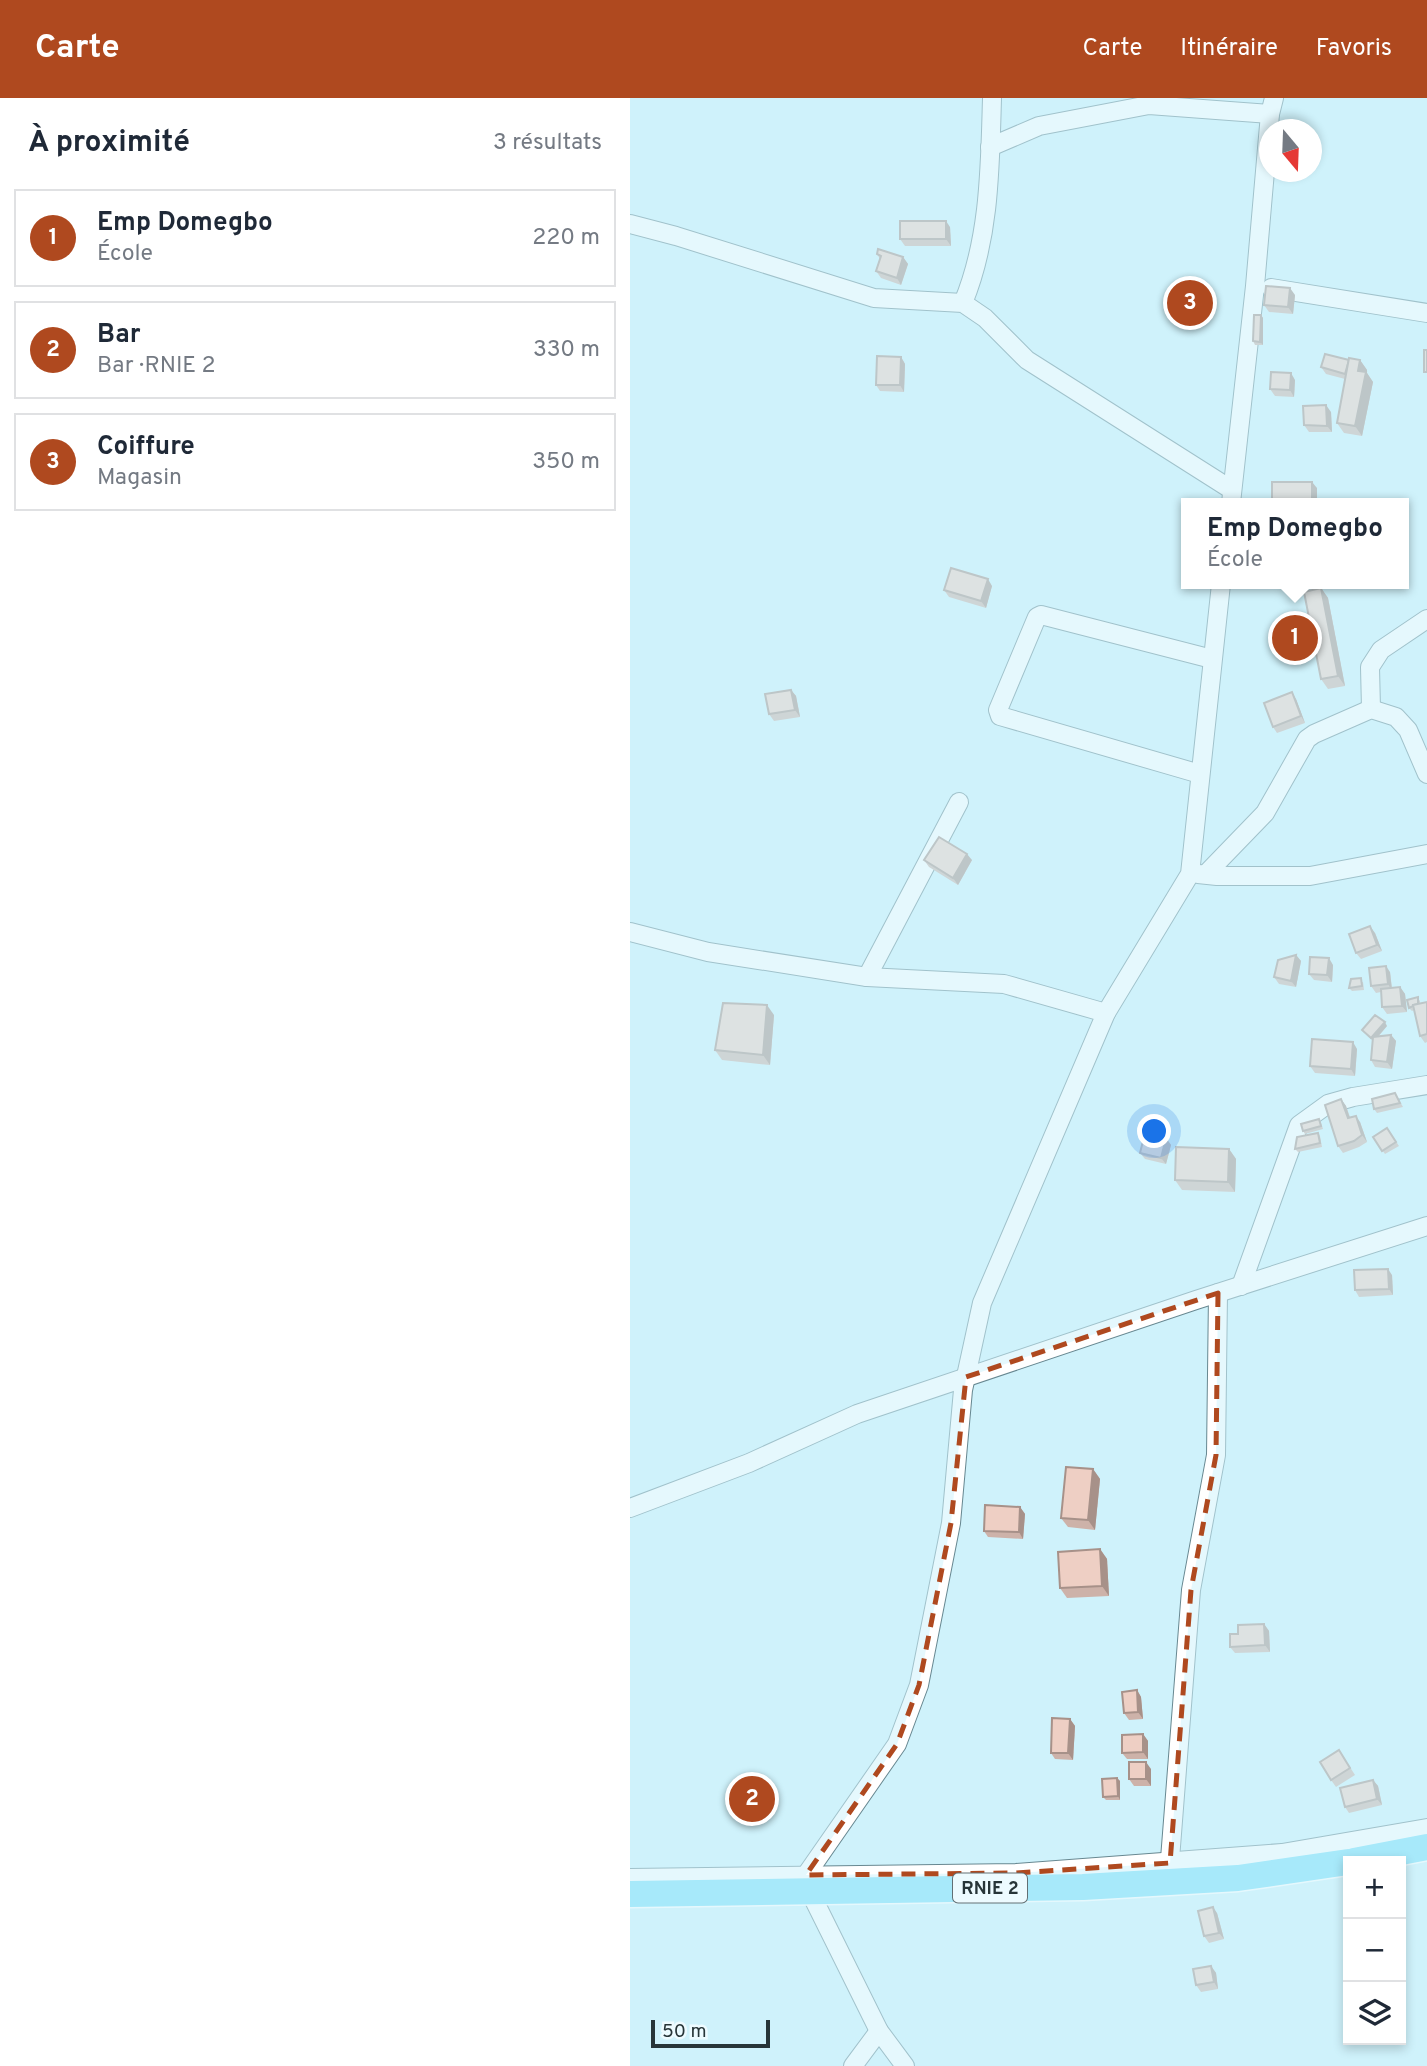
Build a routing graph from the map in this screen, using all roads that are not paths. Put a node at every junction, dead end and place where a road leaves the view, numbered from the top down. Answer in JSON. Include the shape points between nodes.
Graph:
{"nodes":[{"id":1,"x":992,"y":98,"type":"edge"},
{"id":2,"x":1144,"y":102,"type":"edge"},
{"id":3,"x":1272,"y":106,"type":"edge"},
{"id":4,"x":990,"y":146,"type":"junction"},
{"id":5,"x":630,"y":224,"type":"edge"},
{"id":6,"x":1255,"y":286,"type":"junction"},
{"id":7,"x":963,"y":303,"type":"junction"},
{"id":8,"x":1427,"y":313,"type":"edge"},
{"id":9,"x":1232,"y":496,"type":"edge"},
{"id":10,"x":1220,"y":589,"type":"edge"},
{"id":11,"x":1427,"y":619,"type":"edge"},
{"id":12,"x":1212,"y":659,"type":"junction"},
{"id":13,"x":1371,"y":709,"type":"junction"},
{"id":14,"x":1200,"y":774,"type":"junction"},
{"id":15,"x":1427,"y":774,"type":"edge"},
{"id":16,"x":959,"y":802,"type":"dead end"},
{"id":17,"x":1427,"y":854,"type":"edge"},
{"id":18,"x":1199,"y":874,"type":"junction"},
{"id":19,"x":630,"y":932,"type":"edge"},
{"id":20,"x":867,"y":977,"type":"junction"},
{"id":21,"x":1106,"y":1013,"type":"junction"},
{"id":22,"x":1427,"y":1085,"type":"edge"},
{"id":23,"x":1427,"y":1226,"type":"edge"},
{"id":24,"x":1241,"y":1286,"type":"junction"},
{"id":25,"x":1218,"y":1293,"type":"junction"},
{"id":26,"x":966,"y":1377,"type":"junction"},
{"id":27,"x":630,"y":1508,"type":"edge"},
{"id":28,"x":1427,"y":1828,"type":"edge"},
{"id":29,"x":1427,"y":1847,"type":"edge"},
{"id":30,"x":1380,"y":1856,"type":"edge"},
{"id":31,"x":1343,"y":1863,"type":"edge"},
{"id":32,"x":1169,"y":1872,"type":"junction"},
{"id":33,"x":630,"y":1878,"type":"edge"},
{"id":34,"x":808,"y":1883,"type":"junction"},
{"id":35,"x":630,"y":1894,"type":"edge"},
{"id":36,"x":879,"y":2031,"type":"junction"},
{"id":37,"x":853,"y":2066,"type":"edge"},
{"id":38,"x":905,"y":2066,"type":"edge"}],
"edges":[{"from":1,"to":4,"type":"street"},
{"from":2,"to":3,"type":"street"},
{"from":2,"to":4,"type":"street","via":[[1039,126]]},
{"from":3,"to":6,"type":"street"},
{"from":4,"to":7,"type":"street","via":[[985,222]]},
{"from":5,"to":7,"type":"street","via":[[874,298]]},
{"from":6,"to":8,"type":"street"},
{"from":6,"to":9,"type":"street"},
{"from":7,"to":9,"type":"street","via":[[1027,360]]},
{"from":10,"to":12,"type":"street"},
{"from":11,"to":13,"type":"street","via":[[1381,650],[1370,667]]},
{"from":12,"to":14,"type":"street"},
{"from":12,"to":14,"type":"street","via":[[1041,615],[998,710],[1000,716]]},
{"from":13,"to":15,"type":"street","via":[[1396,717],[1408,730]]},
{"from":13,"to":18,"type":"street","via":[[1307,739],[1265,813]]},
{"from":14,"to":18,"type":"street"},
{"from":16,"to":20,"type":"street"},
{"from":17,"to":18,"type":"street","via":[[1310,876]]},
{"from":18,"to":21,"type":"street"},
{"from":19,"to":20,"type":"street","via":[[708,952]]},
{"from":20,"to":21,"type":"street","via":[[1004,984]]},
{"from":21,"to":26,"type":"street","via":[[982,1303]]},
{"from":22,"to":24,"type":"street","via":[[1328,1104],[1299,1125]]},
{"from":23,"to":24,"type":"street"},
{"from":24,"to":25,"type":"street"},
{"from":25,"to":26,"type":"street"},
{"from":25,"to":32,"type":"street","via":[[1216,1455],[1191,1590]]},
{"from":26,"to":27,"type":"street","via":[[857,1414],[749,1463]]},
{"from":26,"to":34,"type":"street","via":[[951,1523],[919,1685],[897,1744]]},
{"from":28,"to":32,"type":"street"},
{"from":29,"to":30,"type":"highway"},
{"from":31,"to":32,"type":"highway","name":"RNIE 2","number":"RNIE 2","via":[[1238,1878]]},
{"from":32,"to":34,"type":"highway","name":"RNIE 2","number":"RNIE 2","via":[[1083,1887]]},
{"from":33,"to":34,"type":"street"},
{"from":34,"to":35,"type":"highway","name":"RNIE 2","number":"RNIE 2"},
{"from":34,"to":36,"type":"street"},
{"from":36,"to":37,"type":"street"},
{"from":36,"to":38,"type":"street"}]}
